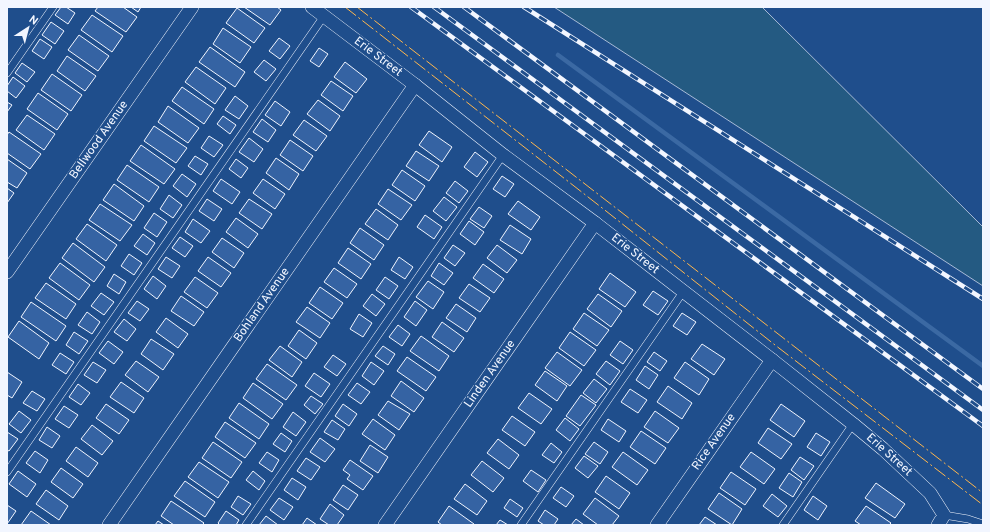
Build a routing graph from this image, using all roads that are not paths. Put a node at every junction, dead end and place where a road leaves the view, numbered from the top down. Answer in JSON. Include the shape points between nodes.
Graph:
{"nodes":[{"id":1,"x":53,"y":7,"type":"edge"},
{"id":2,"x":192,"y":7,"type":"edge"},
{"id":3,"x":312,"y":7,"type":"edge"},
{"id":4,"x":324,"y":16,"type":"junction"},
{"id":5,"x":7,"y":74,"type":"edge"},
{"id":6,"x":415,"y":85,"type":"junction"},
{"id":7,"x":503,"y":155,"type":"junction"},
{"id":8,"x":595,"y":223,"type":"junction"},
{"id":9,"x":7,"y":272,"type":"edge"},
{"id":10,"x":683,"y":292,"type":"junction"},
{"id":11,"x":772,"y":360,"type":"junction"},
{"id":12,"x":853,"y":424,"type":"junction"},
{"id":13,"x":7,"y":472,"type":"edge"},
{"id":14,"x":941,"y":520,"type":"edge"},
{"id":15,"x":983,"y":524,"type":"edge"},
{"id":16,"x":109,"y":525,"type":"edge"},
{"id":17,"x":246,"y":525,"type":"edge"},
{"id":18,"x":384,"y":525,"type":"edge"},
{"id":19,"x":522,"y":525,"type":"edge"},
{"id":20,"x":657,"y":525,"type":"edge"},
{"id":21,"x":783,"y":525,"type":"edge"}],
"edges":[{"from":1,"to":5,"type":"lane"},
{"from":2,"to":9,"type":"street","name":"Bellwood Avenue"},
{"from":3,"to":4,"type":"street","name":"Erie Street"},
{"from":4,"to":6,"type":"street","name":"Erie Street"},
{"from":4,"to":13,"type":"lane"},
{"from":6,"to":7,"type":"street","name":"Erie Street"},
{"from":6,"to":16,"type":"street","name":"Bohland Avenue"},
{"from":7,"to":8,"type":"street","name":"Erie Street"},
{"from":7,"to":17,"type":"lane"},
{"from":8,"to":10,"type":"street","name":"Erie Street"},
{"from":8,"to":18,"type":"street","name":"Linden Avenue"},
{"from":10,"to":11,"type":"street","name":"Erie Street"},
{"from":10,"to":19,"type":"lane"},
{"from":11,"to":12,"type":"street","name":"Erie Street"},
{"from":11,"to":20,"type":"street","name":"Rice Avenue"},
{"from":12,"to":14,"type":"street","name":"Erie Street","via":[[930,493]]},
{"from":12,"to":21,"type":"lane"},
{"from":14,"to":15,"type":"lane","via":[[968,519]]}]}
